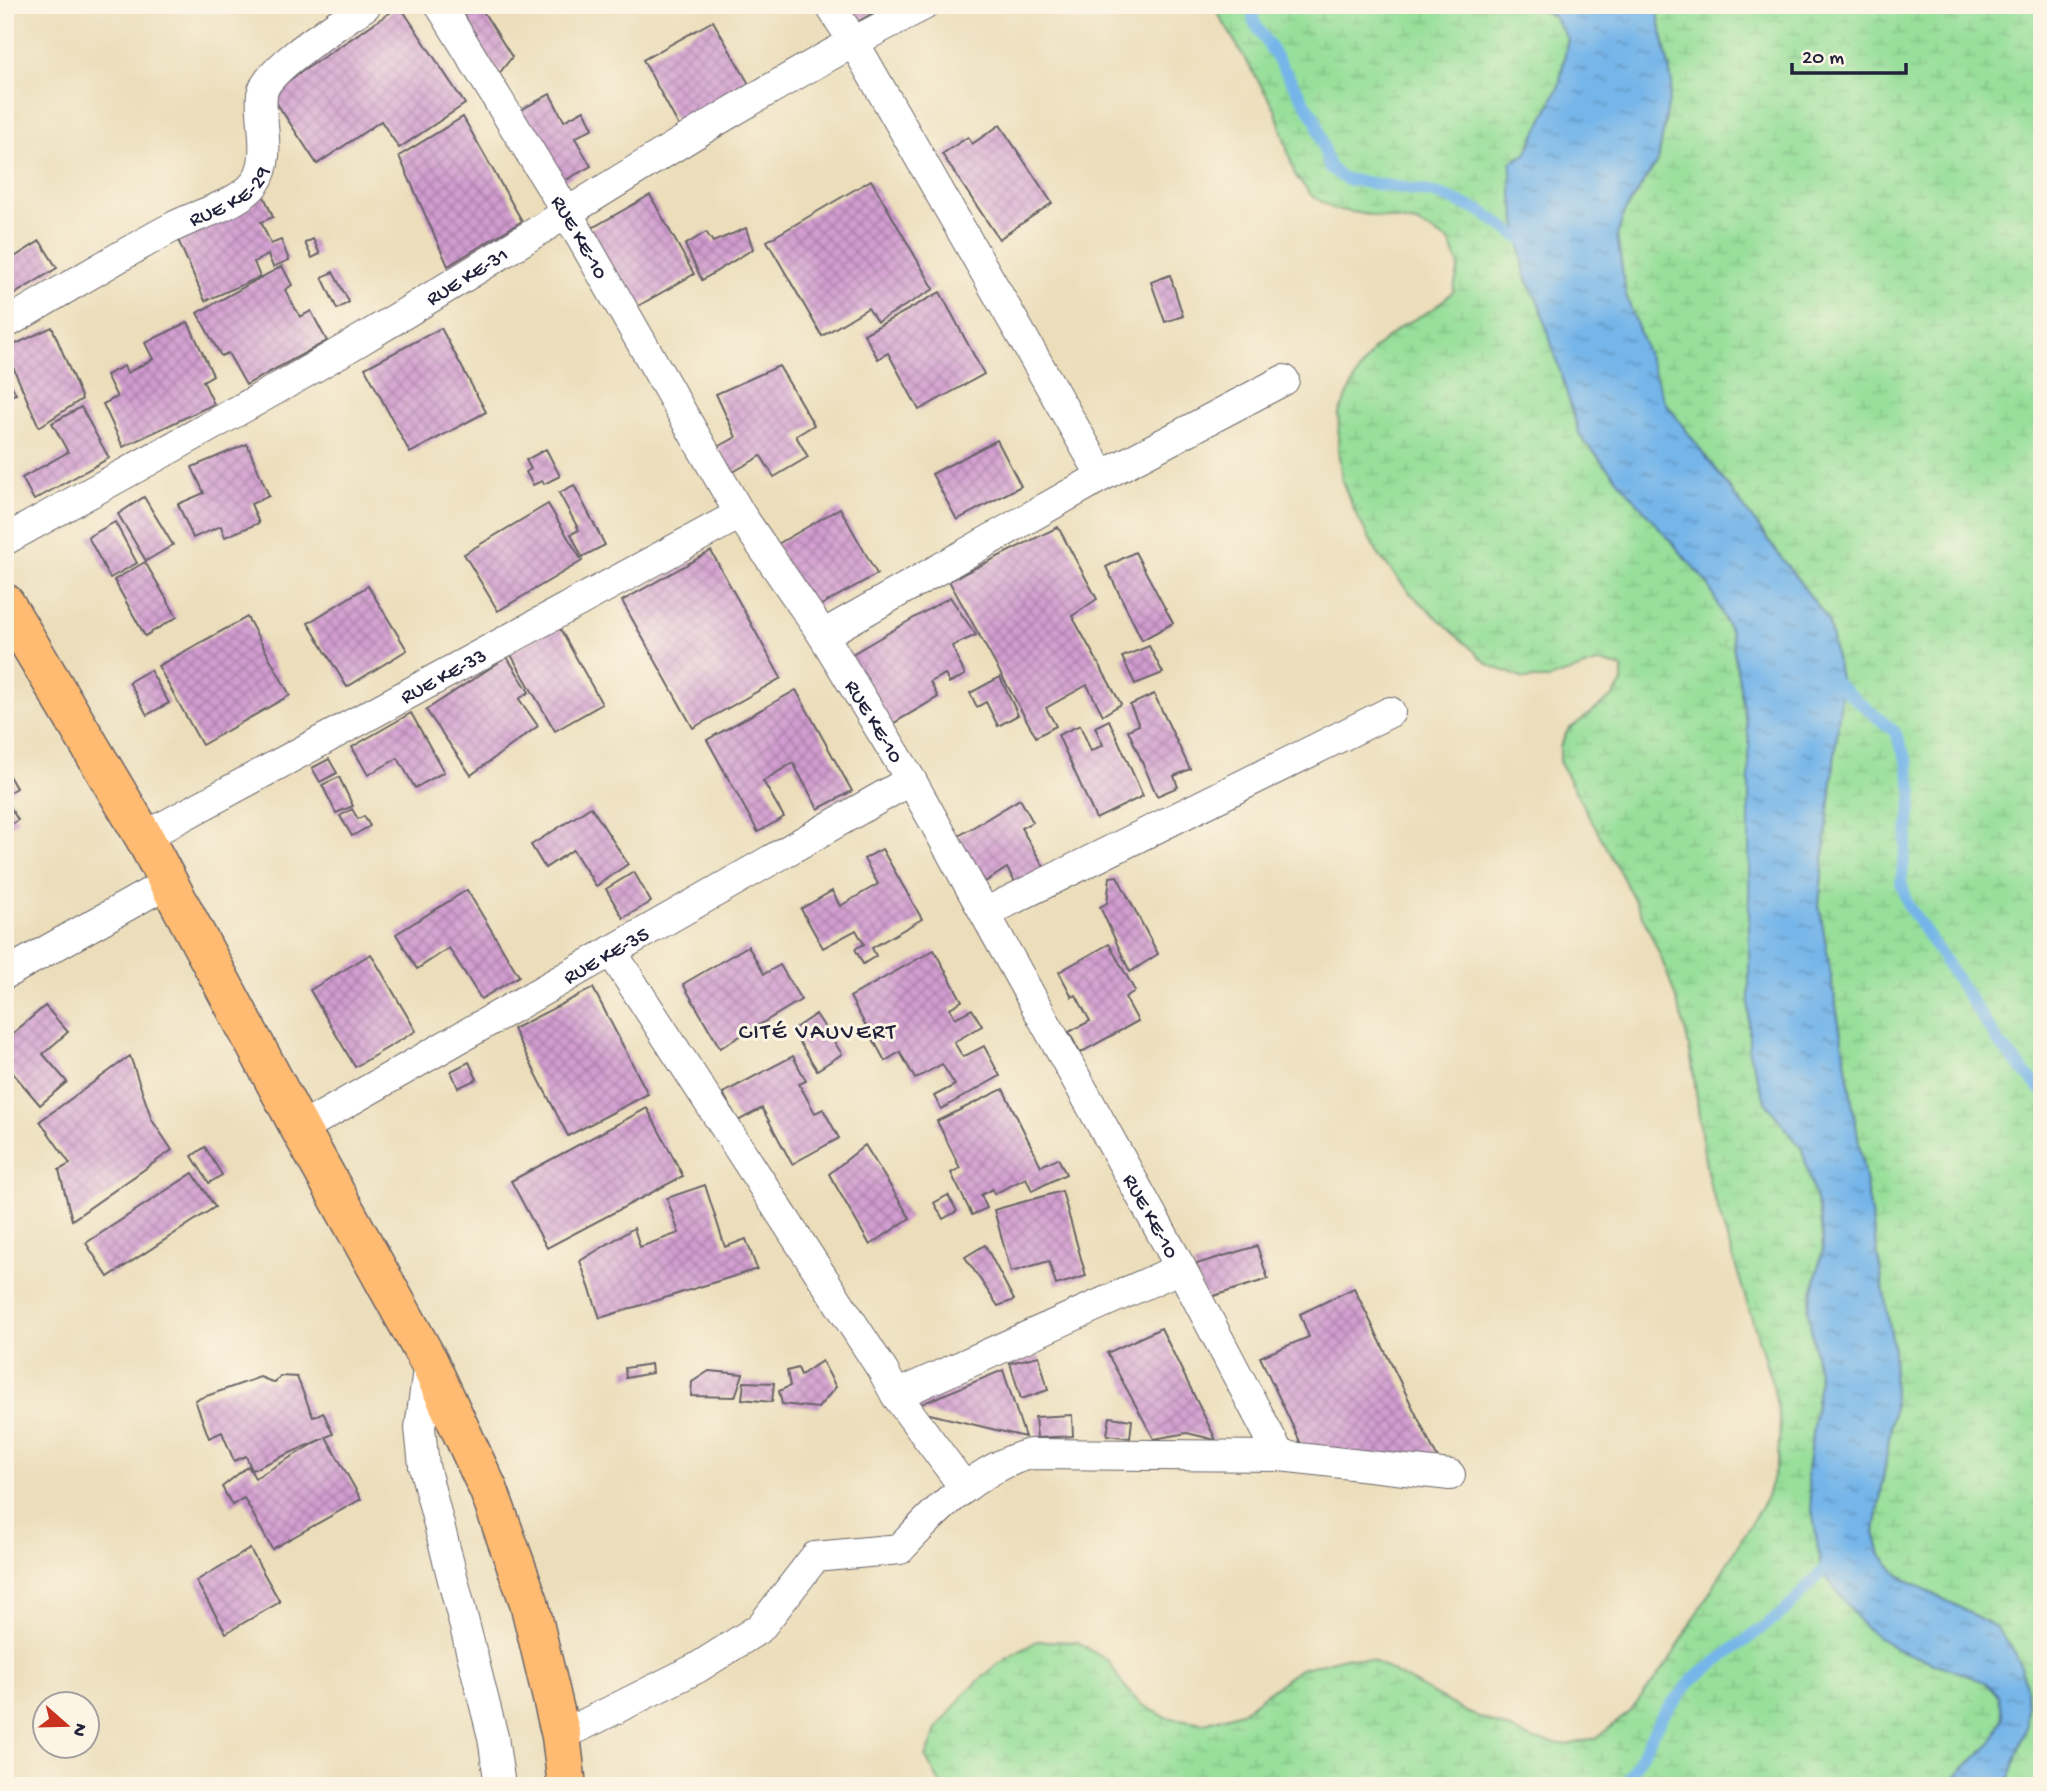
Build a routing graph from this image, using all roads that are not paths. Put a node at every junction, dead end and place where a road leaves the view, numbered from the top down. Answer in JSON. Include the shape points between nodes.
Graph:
{"nodes":[{"id":1,"x":366,"y":5,"type":"edge"},
{"id":2,"x":440,"y":5,"type":"edge"},
{"id":3,"x":830,"y":5,"type":"edge"},
{"id":4,"x":925,"y":5,"type":"edge"},
{"id":5,"x":853,"y":41,"type":"junction"},
{"id":6,"x":566,"y":211,"type":"junction"},
{"id":7,"x":5,"y":324,"type":"edge"},
{"id":8,"x":1284,"y":380,"type":"dead end"},
{"id":9,"x":1102,"y":476,"type":"junction"},
{"id":10,"x":740,"y":514,"type":"junction"},
{"id":11,"x":5,"y":540,"type":"edge"},
{"id":12,"x":5,"y":603,"type":"edge"},
{"id":13,"x":823,"y":635,"type":"junction"},
{"id":14,"x":1390,"y":712,"type":"dead end"},
{"id":15,"x":911,"y":780,"type":"junction"},
{"id":16,"x":145,"y":837,"type":"junction"},
{"id":17,"x":169,"y":882,"type":"junction"},
{"id":18,"x":985,"y":913,"type":"junction"},
{"id":19,"x":611,"y":951,"type":"junction"},
{"id":20,"x":5,"y":974,"type":"edge"},
{"id":21,"x":300,"y":1129,"type":"junction"},
{"id":22,"x":1181,"y":1268,"type":"junction"},
{"id":23,"x":429,"y":1362,"type":"junction"},
{"id":24,"x":896,"y":1395,"type":"junction"},
{"id":25,"x":1280,"y":1457,"type":"junction"},
{"id":26,"x":1450,"y":1475,"type":"dead end"},
{"id":27,"x":964,"y":1488,"type":"junction"},
{"id":28,"x":561,"y":1736,"type":"junction"},
{"id":29,"x":500,"y":1786,"type":"edge"},
{"id":30,"x":567,"y":1786,"type":"edge"}],
"edges":[{"from":1,"to":7,"type":"street","name":"RUE KE-29","via":[[267,80],[262,94],[261,172],[243,195],[173,227]]},
{"from":2,"to":6,"type":"street","name":"RUE KE-10"},
{"from":3,"to":5,"type":"street"},
{"from":4,"to":5,"type":"street","name":"RUE KE-31"},
{"from":5,"to":6,"type":"street","name":"RUE KE-31"},
{"from":5,"to":9,"type":"street"},
{"from":6,"to":10,"type":"street","name":"RUE KE-10"},
{"from":6,"to":11,"type":"street","name":"RUE KE-31","via":[[359,341]]},
{"from":8,"to":9,"type":"street"},
{"from":9,"to":13,"type":"street"},
{"from":10,"to":13,"type":"street","name":"RUE KE-10"},
{"from":10,"to":16,"type":"street","name":"RUE KE-33"},
{"from":12,"to":16,"type":"highway"},
{"from":13,"to":15,"type":"street","name":"RUE KE-10"},
{"from":14,"to":18,"type":"street"},
{"from":15,"to":18,"type":"street","name":"RUE KE-10"},
{"from":15,"to":19,"type":"street","name":"RUE KE-35"},
{"from":16,"to":17,"type":"highway"},
{"from":17,"to":20,"type":"street"},
{"from":17,"to":21,"type":"highway"},
{"from":18,"to":22,"type":"street","name":"RUE KE-10"},
{"from":19,"to":21,"type":"street","name":"RUE KE-35"},
{"from":19,"to":24,"type":"street"},
{"from":21,"to":23,"type":"highway"},
{"from":22,"to":24,"type":"street"},
{"from":22,"to":25,"type":"street","name":"RUE KE-10"},
{"from":23,"to":28,"type":"highway","via":[[489,1492],[529,1602]]},
{"from":23,"to":29,"type":"street","via":[[419,1429],[424,1466],[493,1737]]},
{"from":24,"to":27,"type":"street"},
{"from":25,"to":26,"type":"street"},
{"from":25,"to":27,"type":"street","via":[[1030,1454],[1010,1459]]},
{"from":27,"to":28,"type":"street","via":[[900,1549],[815,1557],[760,1628],[697,1668]]},
{"from":28,"to":30,"type":"highway"}]}
